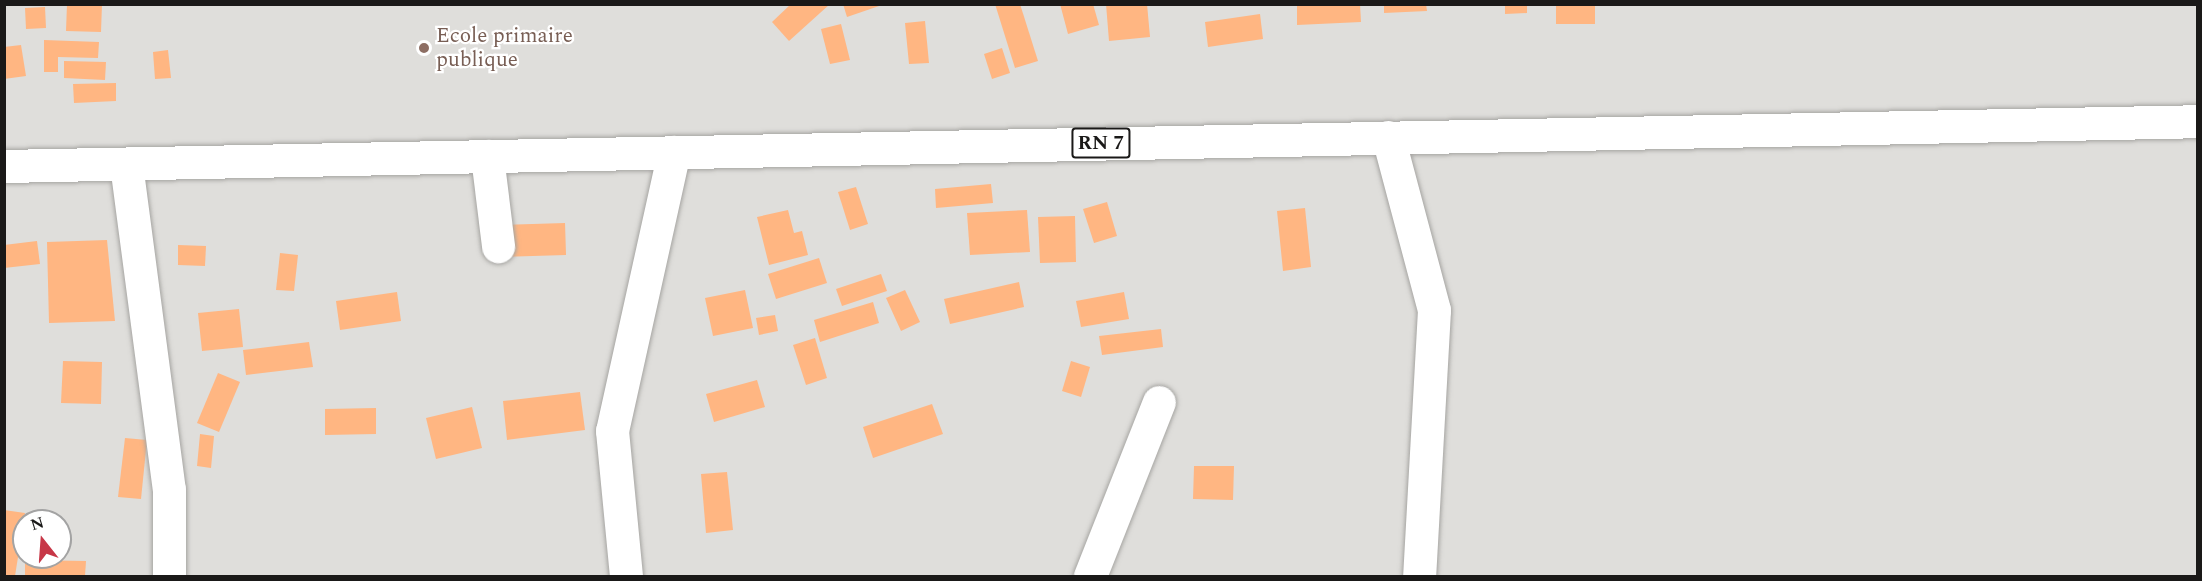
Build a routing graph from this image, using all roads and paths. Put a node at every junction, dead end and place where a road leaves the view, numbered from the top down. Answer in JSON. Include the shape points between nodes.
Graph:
{"nodes":[{"id":1,"x":2198,"y":121,"type":"edge"},
{"id":2,"x":1388,"y":137,"type":"junction"},
{"id":3,"x":674,"y":152,"type":"junction"},
{"id":4,"x":487,"y":156,"type":"junction"},
{"id":5,"x":126,"y":164,"type":"junction"},
{"id":6,"x":4,"y":166,"type":"edge"},
{"id":7,"x":498,"y":246,"type":"dead end"},
{"id":8,"x":1159,"y":402,"type":"dead end"},
{"id":9,"x":169,"y":576,"type":"edge"},
{"id":10,"x":626,"y":576,"type":"edge"},
{"id":11,"x":1090,"y":576,"type":"edge"},
{"id":12,"x":1419,"y":576,"type":"edge"}],
"edges":[{"from":1,"to":2,"type":"main road","number":"RN 7"},
{"from":2,"to":3,"type":"main road","number":"RN 7"},
{"from":2,"to":12,"type":"main road","via":[[1434,310]]},
{"from":3,"to":4,"type":"main road","number":"RN 7"},
{"from":3,"to":10,"type":"main road","via":[[612,431]]},
{"from":4,"to":5,"type":"main road","number":"RN 7"},
{"from":4,"to":7,"type":"main road"},
{"from":5,"to":6,"type":"main road","number":"RN 7"},
{"from":5,"to":9,"type":"main road","via":[[169,489]]},
{"from":8,"to":11,"type":"main road"}]}
